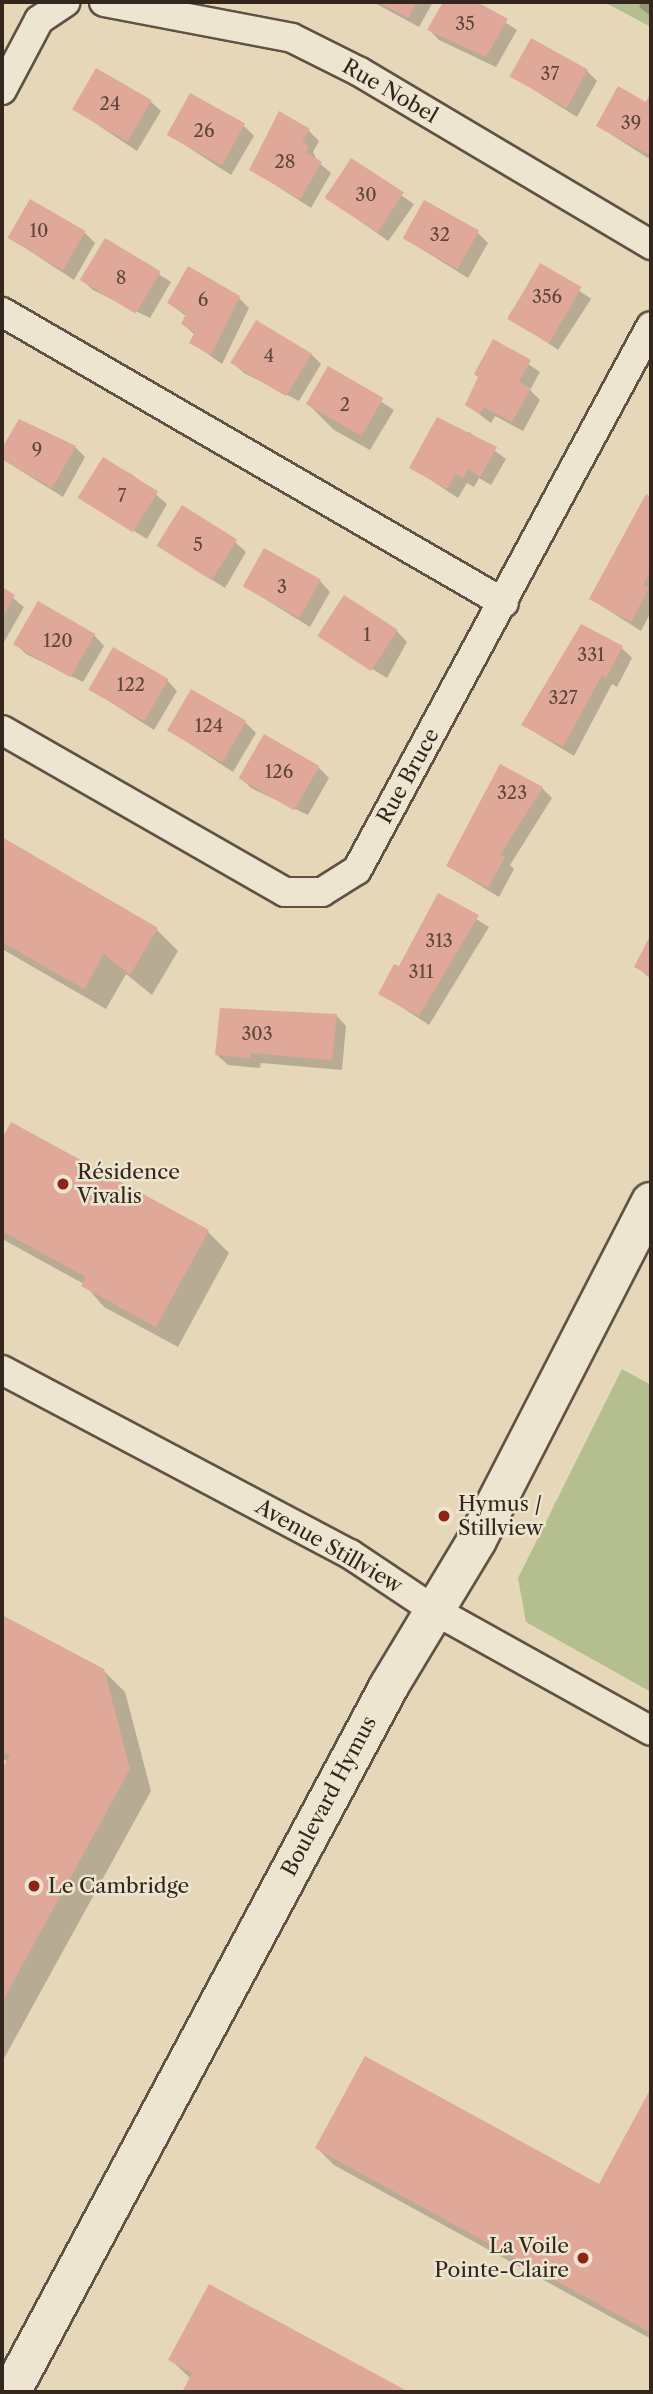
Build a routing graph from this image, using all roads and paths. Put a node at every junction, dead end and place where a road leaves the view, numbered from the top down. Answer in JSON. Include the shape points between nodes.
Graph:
{"nodes":[{"id":1,"x":66,"y":2,"type":"edge"},
{"id":2,"x":104,"y":2,"type":"edge"},
{"id":3,"x":2,"y":90,"type":"edge"},
{"id":4,"x":651,"y":245,"type":"edge"},
{"id":5,"x":2,"y":312,"type":"edge"},
{"id":6,"x":651,"y":326,"type":"edge"},
{"id":7,"x":504,"y":603,"type":"junction"},
{"id":8,"x":2,"y":730,"type":"edge"},
{"id":9,"x":651,"y":1202,"type":"edge"},
{"id":10,"x":2,"y":1370,"type":"edge"},
{"id":11,"x":434,"y":1610,"type":"junction"},
{"id":12,"x":651,"y":1731,"type":"edge"},
{"id":13,"x":10,"y":2392,"type":"edge"}],
"edges":[{"from":1,"to":3,"type":"street","via":[[39,20]]},
{"from":2,"to":4,"type":"street","name":"Rue Nobel","via":[[292,38],[360,72]]},
{"from":5,"to":7,"type":"street"},
{"from":6,"to":7,"type":"street","name":"Rue Bruce"},
{"from":7,"to":8,"type":"street","name":"Rue Bruce","via":[[357,870],[322,892],[285,892]]},
{"from":9,"to":11,"type":"street","name":"Boulevard Hymus","via":[[500,1497]]},
{"from":10,"to":11,"type":"street","name":"Avenue Stillview","via":[[350,1554]]},
{"from":11,"to":12,"type":"street","name":"Avenue Stillview"},
{"from":11,"to":13,"type":"street","name":"Boulevard Hymus","via":[[329,1794]]}]}
